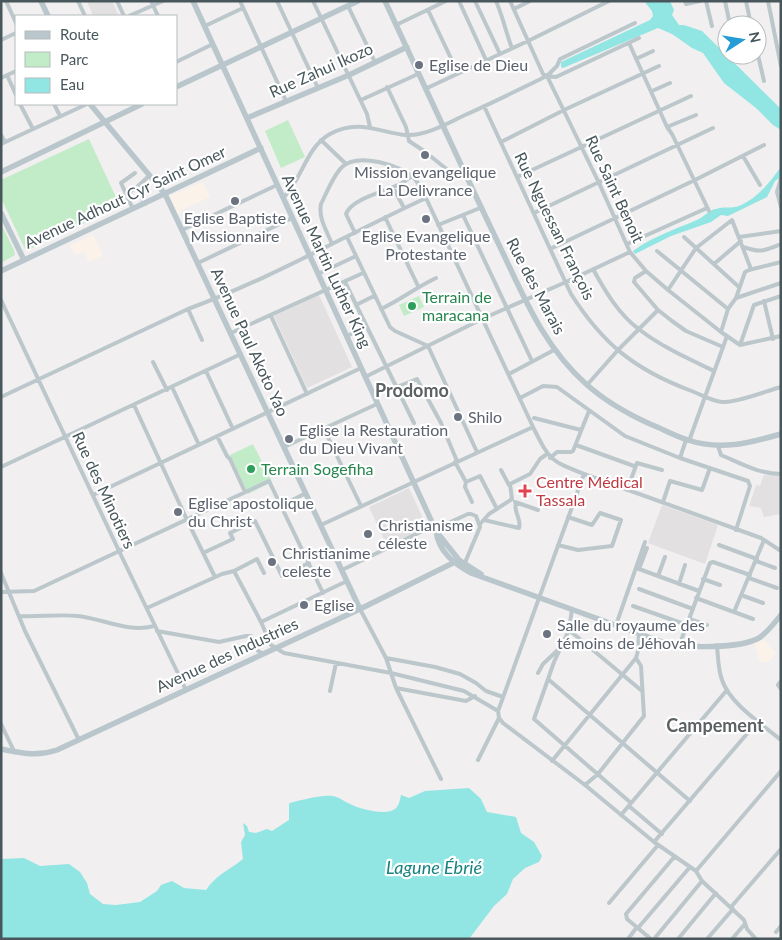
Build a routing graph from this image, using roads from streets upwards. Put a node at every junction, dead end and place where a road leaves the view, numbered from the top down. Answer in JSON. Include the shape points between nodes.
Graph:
{"nodes":[{"id":1,"x":6,"y":1,"type":"edge"},
{"id":2,"x":41,"y":1,"type":"edge"},
{"id":3,"x":78,"y":1,"type":"edge"},
{"id":4,"x":117,"y":1,"type":"edge"},
{"id":5,"x":163,"y":1,"type":"edge"},
{"id":6,"x":194,"y":1,"type":"edge"},
{"id":7,"x":240,"y":1,"type":"edge"},
{"id":8,"x":277,"y":1,"type":"edge"},
{"id":9,"x":314,"y":1,"type":"edge"},
{"id":10,"x":358,"y":1,"type":"edge"},
{"id":11,"x":385,"y":1,"type":"edge"},
{"id":12,"x":446,"y":1,"type":"edge"},
{"id":13,"x":459,"y":1,"type":"edge"},
{"id":14,"x":475,"y":1,"type":"edge"},
{"id":15,"x":496,"y":1,"type":"edge"},
{"id":16,"x":510,"y":1,"type":"edge"},
{"id":17,"x":530,"y":1,"type":"edge"},
{"id":18,"x":609,"y":1,"type":"edge"},
{"id":19,"x":685,"y":1,"type":"edge"},
{"id":20,"x":700,"y":1,"type":"edge"},
{"id":21,"x":706,"y":1,"type":"edge"},
{"id":22,"x":725,"y":1,"type":"edge"},
{"id":23,"x":746,"y":1,"type":"edge"},
{"id":24,"x":768,"y":1,"type":"edge"},
{"id":25,"x":152,"y":3,"type":"edge"},
{"id":26,"x":348,"y":6,"type":"junction"},
{"id":27,"x":243,"y":8,"type":"junction"},
{"id":28,"x":514,"y":9,"type":"junction"},
{"id":29,"x":428,"y":10,"type":"junction"},
{"id":30,"x":48,"y":15,"type":"edge"},
{"id":31,"x":85,"y":15,"type":"edge"},
{"id":32,"x":124,"y":15,"type":"edge"},
{"id":33,"x":131,"y":15,"type":"edge"},
{"id":34,"x":158,"y":15,"type":"edge"},
{"id":35,"x":728,"y":15,"type":"edge"},
{"id":36,"x":749,"y":15,"type":"edge"},
{"id":37,"x":322,"y":19,"type":"junction"},
{"id":38,"x":15,"y":21,"type":"edge"},
{"id":39,"x":635,"y":23,"type":"dead end"},
{"id":40,"x":396,"y":25,"type":"junction"},
{"id":41,"x":205,"y":26,"type":"junction"},
{"id":42,"x":712,"y":26,"type":"dead end"},
{"id":43,"x":15,"y":33,"type":"edge"},
{"id":44,"x":292,"y":33,"type":"junction"},
{"id":45,"x":639,"y":38,"type":"dead end"},
{"id":46,"x":1,"y":40,"type":"edge"},
{"id":47,"x":528,"y":41,"type":"junction"},
{"id":48,"x":629,"y":43,"type":"junction"},
{"id":49,"x":213,"y":44,"type":"junction"},
{"id":50,"x":406,"y":47,"type":"junction"},
{"id":51,"x":261,"y":48,"type":"junction"},
{"id":52,"x":512,"y":48,"type":"junction"},
{"id":53,"x":653,"y":51,"type":"dead end"},
{"id":54,"x":500,"y":54,"type":"junction"},
{"id":55,"x":636,"y":59,"type":"junction"},
{"id":56,"x":486,"y":60,"type":"junction"},
{"id":57,"x":178,"y":61,"type":"edge"},
{"id":58,"x":375,"y":62,"type":"junction"},
{"id":59,"x":223,"y":65,"type":"junction"},
{"id":60,"x":760,"y":65,"type":"edge"},
{"id":61,"x":659,"y":66,"type":"dead end"},
{"id":62,"x":781,"y":66,"type":"edge"},
{"id":63,"x":15,"y":71,"type":"edge"},
{"id":64,"x":458,"y":73,"type":"junction"},
{"id":65,"x":643,"y":73,"type":"junction"},
{"id":66,"x":418,"y":74,"type":"junction"},
{"id":67,"x":7,"y":75,"type":"junction"},
{"id":68,"x":349,"y":75,"type":"junction"},
{"id":69,"x":547,"y":76,"type":"junction"},
{"id":70,"x":1,"y":78,"type":"edge"},
{"id":71,"x":764,"y":80,"type":"dead end"},
{"id":72,"x":670,"y":83,"type":"dead end"},
{"id":73,"x":178,"y":87,"type":"edge"},
{"id":74,"x":387,"y":87,"type":"junction"},
{"id":75,"x":318,"y":88,"type":"junction"},
{"id":76,"x":425,"y":88,"type":"junction"},
{"id":77,"x":652,"y":91,"type":"junction"},
{"id":78,"x":15,"y":93,"type":"edge"},
{"id":79,"x":691,"y":96,"type":"dead end"},
{"id":80,"x":286,"y":100,"type":"junction"},
{"id":81,"x":361,"y":100,"type":"junction"},
{"id":82,"x":20,"y":105,"type":"edge"},
{"id":83,"x":54,"y":105,"type":"edge"},
{"id":84,"x":87,"y":105,"type":"edge"},
{"id":85,"x":90,"y":105,"type":"edge"},
{"id":86,"x":140,"y":105,"type":"edge"},
{"id":87,"x":484,"y":106,"type":"junction"},
{"id":88,"x":564,"y":110,"type":"junction"},
{"id":89,"x":660,"y":110,"type":"junction"},
{"id":90,"x":696,"y":115,"type":"dead end"},
{"id":91,"x":60,"y":116,"type":"junction"},
{"id":92,"x":247,"y":118,"type":"junction"},
{"id":93,"x":105,"y":122,"type":"junction"},
{"id":94,"x":442,"y":126,"type":"junction"},
{"id":95,"x":370,"y":127,"type":"junction"},
{"id":96,"x":667,"y":127,"type":"junction"},
{"id":97,"x":713,"y":128,"type":"dead end"},
{"id":98,"x":32,"y":129,"type":"junction"},
{"id":99,"x":1,"y":134,"type":"edge"},
{"id":100,"x":408,"y":135,"type":"junction"},
{"id":101,"x":321,"y":140,"type":"junction"},
{"id":102,"x":501,"y":142,"type":"junction"},
{"id":103,"x":3,"y":143,"type":"edge"},
{"id":104,"x":677,"y":145,"type":"junction"},
{"id":105,"x":764,"y":145,"type":"dead end"},
{"id":106,"x":582,"y":147,"type":"junction"},
{"id":107,"x":261,"y":148,"type":"junction"},
{"id":108,"x":743,"y":156,"type":"junction"},
{"id":109,"x":346,"y":164,"type":"junction"},
{"id":110,"x":464,"y":170,"type":"junction"},
{"id":111,"x":1,"y":172,"type":"edge"},
{"id":112,"x":135,"y":173,"type":"dead end"},
{"id":113,"x":150,"y":175,"type":"junction"},
{"id":114,"x":412,"y":176,"type":"junction"},
{"id":115,"x":517,"y":177,"type":"junction"},
{"id":116,"x":781,"y":178,"type":"edge"},
{"id":117,"x":695,"y":180,"type":"junction"},
{"id":118,"x":599,"y":183,"type":"junction"},
{"id":119,"x":277,"y":185,"type":"junction"},
{"id":120,"x":760,"y":185,"type":"dead end"},
{"id":121,"x":393,"y":187,"type":"junction"},
{"id":122,"x":136,"y":188,"type":"junction"},
{"id":123,"x":779,"y":192,"type":"edge"},
{"id":124,"x":126,"y":194,"type":"junction"},
{"id":125,"x":165,"y":194,"type":"junction"},
{"id":126,"x":283,"y":198,"type":"junction"},
{"id":127,"x":426,"y":198,"type":"junction"},
{"id":128,"x":144,"y":204,"type":"junction"},
{"id":129,"x":404,"y":208,"type":"junction"},
{"id":130,"x":480,"y":208,"type":"junction"},
{"id":131,"x":781,"y":208,"type":"edge"},
{"id":132,"x":132,"y":209,"type":"junction"},
{"id":133,"x":1,"y":213,"type":"edge"},
{"id":134,"x":534,"y":213,"type":"junction"},
{"id":135,"x":463,"y":215,"type":"junction"},
{"id":136,"x":385,"y":217,"type":"junction"},
{"id":137,"x":292,"y":218,"type":"junction"},
{"id":138,"x":615,"y":218,"type":"junction"},
{"id":139,"x":438,"y":225,"type":"junction"},
{"id":140,"x":182,"y":230,"type":"junction"},
{"id":141,"x":781,"y":231,"type":"edge"},
{"id":142,"x":355,"y":233,"type":"junction"},
{"id":143,"x":347,"y":237,"type":"junction"},
{"id":144,"x":684,"y":237,"type":"dead end"},
{"id":145,"x":740,"y":239,"type":"junction"},
{"id":146,"x":332,"y":244,"type":"junction"},
{"id":147,"x":626,"y":244,"type":"junction"},
{"id":148,"x":781,"y":244,"type":"edge"},
{"id":149,"x":743,"y":247,"type":"junction"},
{"id":150,"x":696,"y":248,"type":"junction"},
{"id":151,"x":550,"y":249,"type":"junction"},
{"id":152,"x":657,"y":251,"type":"dead end"},
{"id":153,"x":630,"y":252,"type":"junction"},
{"id":154,"x":309,"y":256,"type":"junction"},
{"id":155,"x":356,"y":256,"type":"junction"},
{"id":156,"x":24,"y":260,"type":"junction"},
{"id":157,"x":781,"y":262,"type":"edge"},
{"id":158,"x":198,"y":263,"type":"junction"},
{"id":159,"x":714,"y":264,"type":"junction"},
{"id":160,"x":593,"y":269,"type":"junction"},
{"id":161,"x":751,"y":269,"type":"junction"},
{"id":162,"x":681,"y":270,"type":"junction"},
{"id":163,"x":1,"y":271,"type":"edge"},
{"id":164,"x":646,"y":271,"type":"junction"},
{"id":165,"x":363,"y":273,"type":"junction"},
{"id":166,"x":318,"y":274,"type":"junction"},
{"id":167,"x":436,"y":278,"type":"dead end"},
{"id":168,"x":345,"y":282,"type":"junction"},
{"id":169,"x":566,"y":282,"type":"junction"},
{"id":170,"x":781,"y":283,"type":"edge"},
{"id":171,"x":418,"y":286,"type":"junction"},
{"id":172,"x":739,"y":287,"type":"junction"},
{"id":173,"x":326,"y":290,"type":"junction"},
{"id":174,"x":668,"y":290,"type":"junction"},
{"id":175,"x":374,"y":296,"type":"junction"},
{"id":176,"x":781,"y":296,"type":"edge"},
{"id":177,"x":736,"y":298,"type":"junction"},
{"id":178,"x":215,"y":299,"type":"junction"},
{"id":179,"x":1,"y":300,"type":"edge"},
{"id":180,"x":525,"y":300,"type":"junction"},
{"id":181,"x":764,"y":301,"type":"junction"},
{"id":182,"x":356,"y":304,"type":"junction"},
{"id":183,"x":506,"y":308,"type":"junction"},
{"id":184,"x":380,"y":309,"type":"junction"},
{"id":185,"x":728,"y":309,"type":"junction"},
{"id":186,"x":188,"y":310,"type":"junction"},
{"id":187,"x":658,"y":310,"type":"junction"},
{"id":188,"x":271,"y":316,"type":"junction"},
{"id":189,"x":482,"y":319,"type":"junction"},
{"id":190,"x":366,"y":327,"type":"junction"},
{"id":191,"x":638,"y":329,"type":"junction"},
{"id":192,"x":721,"y":332,"type":"junction"},
{"id":193,"x":231,"y":333,"type":"junction"},
{"id":194,"x":347,"y":336,"type":"junction"},
{"id":195,"x":727,"y":336,"type":"junction"},
{"id":196,"x":781,"y":336,"type":"edge"},
{"id":197,"x":773,"y":339,"type":"junction"},
{"id":198,"x":202,"y":340,"type":"dead end"},
{"id":199,"x":740,"y":345,"type":"junction"},
{"id":200,"x":428,"y":346,"type":"junction"},
{"id":201,"x":722,"y":347,"type":"junction"},
{"id":202,"x":554,"y":350,"type":"junction"},
{"id":203,"x":618,"y":350,"type":"junction"},
{"id":204,"x":241,"y":354,"type":"junction"},
{"id":205,"x":532,"y":361,"type":"junction"},
{"id":206,"x":153,"y":362,"type":"dead end"},
{"id":207,"x":386,"y":366,"type":"junction"},
{"id":208,"x":361,"y":368,"type":"junction"},
{"id":209,"x":206,"y":371,"type":"junction"},
{"id":210,"x":714,"y":371,"type":"junction"},
{"id":211,"x":508,"y":374,"type":"junction"},
{"id":212,"x":365,"y":377,"type":"junction"},
{"id":213,"x":39,"y":379,"type":"junction"},
{"id":214,"x":587,"y":385,"type":"junction"},
{"id":215,"x":781,"y":386,"type":"edge"},
{"id":216,"x":172,"y":387,"type":"junction"},
{"id":217,"x":397,"y":387,"type":"junction"},
{"id":218,"x":167,"y":390,"type":"junction"},
{"id":219,"x":307,"y":394,"type":"junction"},
{"id":220,"x":704,"y":396,"type":"junction"},
{"id":221,"x":1,"y":397,"type":"edge"},
{"id":222,"x":520,"y":398,"type":"junction"},
{"id":223,"x":378,"y":404,"type":"junction"},
{"id":224,"x":134,"y":405,"type":"junction"},
{"id":225,"x":589,"y":411,"type":"junction"},
{"id":226,"x":268,"y":412,"type":"junction"},
{"id":227,"x":534,"y":418,"type":"dead end"},
{"id":228,"x":414,"y":424,"type":"dead end"},
{"id":229,"x":533,"y":427,"type":"junction"},
{"id":230,"x":233,"y":429,"type":"junction"},
{"id":231,"x":324,"y":429,"type":"junction"},
{"id":232,"x":581,"y":430,"type":"junction"},
{"id":233,"x":781,"y":434,"type":"edge"},
{"id":234,"x":217,"y":436,"type":"junction"},
{"id":235,"x":65,"y":437,"type":"junction"},
{"id":236,"x":688,"y":440,"type":"junction"},
{"id":237,"x":199,"y":445,"type":"junction"},
{"id":238,"x":576,"y":445,"type":"junction"},
{"id":239,"x":718,"y":446,"type":"junction"},
{"id":240,"x":284,"y":447,"type":"junction"},
{"id":241,"x":477,"y":452,"type":"junction"},
{"id":242,"x":548,"y":456,"type":"junction"},
{"id":243,"x":680,"y":458,"type":"junction"},
{"id":244,"x":161,"y":462,"type":"junction"},
{"id":245,"x":456,"y":462,"type":"junction"},
{"id":246,"x":634,"y":466,"type":"junction"},
{"id":247,"x":1,"y":467,"type":"edge"},
{"id":248,"x":710,"y":468,"type":"junction"},
{"id":249,"x":500,"y":470,"type":"dead end"},
{"id":250,"x":662,"y":470,"type":"dead end"},
{"id":251,"x":584,"y":474,"type":"junction"},
{"id":252,"x":781,"y":474,"type":"edge"},
{"id":253,"x":413,"y":482,"type":"junction"},
{"id":254,"x":466,"y":482,"type":"junction"},
{"id":255,"x":509,"y":485,"type":"junction"},
{"id":256,"x":627,"y":490,"type":"junction"},
{"id":257,"x":245,"y":492,"type":"junction"},
{"id":258,"x":306,"y":493,"type":"junction"},
{"id":259,"x":93,"y":495,"type":"junction"},
{"id":260,"x":510,"y":500,"type":"junction"},
{"id":261,"x":472,"y":502,"type":"dead end"},
{"id":262,"x":662,"y":502,"type":"junction"},
{"id":263,"x":516,"y":503,"type":"junction"},
{"id":264,"x":281,"y":506,"type":"junction"},
{"id":265,"x":361,"y":506,"type":"junction"},
{"id":266,"x":497,"y":509,"type":"junction"},
{"id":267,"x":538,"y":510,"type":"dead end"},
{"id":268,"x":568,"y":517,"type":"junction"},
{"id":269,"x":187,"y":520,"type":"junction"},
{"id":270,"x":484,"y":520,"type":"junction"},
{"id":271,"x":480,"y":524,"type":"junction"},
{"id":272,"x":321,"y":525,"type":"junction"},
{"id":273,"x":435,"y":529,"type":"junction"},
{"id":274,"x":736,"y":530,"type":"junction"},
{"id":275,"x":764,"y":540,"type":"junction"},
{"id":276,"x":645,"y":542,"type":"dead end"},
{"id":277,"x":558,"y":545,"type":"junction"},
{"id":278,"x":719,"y":545,"type":"dead end"},
{"id":279,"x":646,"y":548,"type":"dead end"},
{"id":280,"x":119,"y":551,"type":"junction"},
{"id":281,"x":781,"y":551,"type":"edge"},
{"id":282,"x":203,"y":553,"type":"junction"},
{"id":283,"x":665,"y":557,"type":"dead end"},
{"id":284,"x":756,"y":560,"type":"junction"},
{"id":285,"x":456,"y":561,"type":"junction"},
{"id":286,"x":309,"y":563,"type":"junction"},
{"id":287,"x":685,"y":565,"type":"dead end"},
{"id":288,"x":463,"y":566,"type":"junction"},
{"id":289,"x":775,"y":568,"type":"dead end"},
{"id":290,"x":342,"y":570,"type":"junction"},
{"id":291,"x":234,"y":571,"type":"junction"},
{"id":292,"x":1,"y":573,"type":"edge"},
{"id":293,"x":264,"y":573,"type":"dead end"},
{"id":294,"x":658,"y":576,"type":"junction"},
{"id":295,"x":215,"y":577,"type":"junction"},
{"id":296,"x":750,"y":577,"type":"junction"},
{"id":297,"x":703,"y":579,"type":"junction"},
{"id":298,"x":347,"y":581,"type":"junction"},
{"id":299,"x":678,"y":584,"type":"junction"},
{"id":300,"x":720,"y":586,"type":"dead end"},
{"id":301,"x":777,"y":588,"type":"dead end"},
{"id":302,"x":639,"y":589,"type":"dead end"},
{"id":303,"x":9,"y":590,"type":"junction"},
{"id":304,"x":699,"y":591,"type":"junction"},
{"id":305,"x":1,"y":592,"type":"edge"},
{"id":306,"x":323,"y":593,"type":"junction"},
{"id":307,"x":741,"y":595,"type":"junction"},
{"id":308,"x":539,"y":597,"type":"junction"},
{"id":309,"x":696,"y":598,"type":"junction"},
{"id":310,"x":764,"y":603,"type":"dead end"},
{"id":311,"x":633,"y":606,"type":"dead end"},
{"id":312,"x":147,"y":608,"type":"junction"},
{"id":313,"x":360,"y":609,"type":"junction"},
{"id":314,"x":572,"y":609,"type":"junction"},
{"id":315,"x":693,"y":609,"type":"junction"},
{"id":316,"x":734,"y":612,"type":"junction"},
{"id":317,"x":781,"y":615,"type":"edge"},
{"id":318,"x":20,"y":616,"type":"junction"},
{"id":319,"x":689,"y":619,"type":"junction"},
{"id":320,"x":753,"y":619,"type":"dead end"},
{"id":321,"x":261,"y":622,"type":"junction"},
{"id":322,"x":616,"y":625,"type":"junction"},
{"id":323,"x":687,"y":625,"type":"junction"},
{"id":324,"x":707,"y":625,"type":"dead end"},
{"id":325,"x":154,"y":626,"type":"junction"},
{"id":326,"x":569,"y":630,"type":"junction"},
{"id":327,"x":157,"y":632,"type":"junction"},
{"id":328,"x":640,"y":634,"type":"junction"},
{"id":329,"x":717,"y":645,"type":"junction"},
{"id":330,"x":680,"y":646,"type":"junction"},
{"id":331,"x":562,"y":647,"type":"junction"},
{"id":332,"x":274,"y":648,"type":"junction"},
{"id":333,"x":262,"y":653,"type":"junction"},
{"id":334,"x":386,"y":658,"type":"junction"},
{"id":335,"x":636,"y":658,"type":"junction"},
{"id":336,"x":336,"y":663,"type":"junction"},
{"id":337,"x":391,"y":672,"type":"junction"},
{"id":338,"x":538,"y":673,"type":"dead end"},
{"id":339,"x":623,"y":675,"type":"junction"},
{"id":340,"x":548,"y":679,"type":"junction"},
{"id":341,"x":781,"y":681,"type":"edge"},
{"id":342,"x":396,"y":688,"type":"junction"},
{"id":343,"x":186,"y":690,"type":"junction"},
{"id":344,"x":727,"y":690,"type":"junction"},
{"id":345,"x":781,"y":690,"type":"edge"},
{"id":346,"x":330,"y":691,"type":"dead end"},
{"id":347,"x":643,"y":691,"type":"junction"},
{"id":348,"x":475,"y":696,"type":"junction"},
{"id":349,"x":503,"y":697,"type":"junction"},
{"id":350,"x":498,"y":711,"type":"junction"},
{"id":351,"x":589,"y":715,"type":"junction"},
{"id":352,"x":498,"y":718,"type":"junction"},
{"id":353,"x":758,"y":721,"type":"junction"},
{"id":354,"x":1,"y":724,"type":"edge"},
{"id":355,"x":79,"y":740,"type":"junction"},
{"id":356,"x":781,"y":740,"type":"edge"},
{"id":357,"x":622,"y":744,"type":"junction"},
{"id":358,"x":565,"y":746,"type":"junction"},
{"id":359,"x":1,"y":749,"type":"edge"},
{"id":360,"x":14,"y":752,"type":"junction"},
{"id":361,"x":478,"y":760,"type":"dead end"},
{"id":362,"x":552,"y":761,"type":"junction"},
{"id":363,"x":781,"y":770,"type":"edge"},
{"id":364,"x":657,"y":773,"type":"junction"},
{"id":365,"x":598,"y":774,"type":"junction"},
{"id":366,"x":442,"y":779,"type":"dead end"},
{"id":367,"x":585,"y":785,"type":"junction"},
{"id":368,"x":690,"y":801,"type":"junction"},
{"id":369,"x":630,"y":805,"type":"junction"},
{"id":370,"x":621,"y":815,"type":"junction"},
{"id":371,"x":662,"y":834,"type":"junction"},
{"id":372,"x":656,"y":844,"type":"junction"},
{"id":373,"x":781,"y":849,"type":"edge"},
{"id":374,"x":675,"y":856,"type":"junction"},
{"id":375,"x":690,"y":867,"type":"junction"},
{"id":376,"x":696,"y":871,"type":"junction"},
{"id":377,"x":702,"y":880,"type":"junction"},
{"id":378,"x":716,"y":893,"type":"junction"},
{"id":379,"x":610,"y":903,"type":"dead end"},
{"id":380,"x":732,"y":908,"type":"junction"},
{"id":381,"x":744,"y":925,"type":"junction"},
{"id":382,"x":781,"y":926,"type":"edge"},
{"id":383,"x":637,"y":928,"type":"junction"},
{"id":384,"x":776,"y":932,"type":"dead end"},
{"id":385,"x":628,"y":939,"type":"edge"},
{"id":386,"x":652,"y":939,"type":"edge"},
{"id":387,"x":678,"y":939,"type":"edge"},
{"id":388,"x":707,"y":939,"type":"edge"},
{"id":389,"x":732,"y":939,"type":"edge"},
{"id":390,"x":756,"y":939,"type":"edge"}],
"edges":[{"from":1,"to":38,"type":"street"},
{"from":2,"to":30,"type":"street"},
{"from":3,"to":31,"type":"street"},
{"from":4,"to":32,"type":"street"},
{"from":5,"to":25,"type":"street"},
{"from":6,"to":41,"type":"street","name":"Avenue Martin Luther King"},
{"from":7,"to":27,"type":"street"},
{"from":8,"to":44,"type":"street"},
{"from":9,"to":37,"type":"street"},
{"from":10,"to":26,"type":"street"},
{"from":11,"to":40,"type":"street","name":"Rue des Marais"},
{"from":12,"to":29,"type":"street"},
{"from":13,"to":56,"type":"street"},
{"from":14,"to":54,"type":"street"},
{"from":15,"to":52,"type":"street"},
{"from":16,"to":28,"type":"street","name":"Rue Saint Benoit"},
{"from":17,"to":28,"type":"street"},
{"from":18,"to":47,"type":"street"},
{"from":19,"to":20,"type":"street","via":[[686,4]]},
{"from":21,"to":42,"type":"street"},
{"from":22,"to":35,"type":"street"},
{"from":23,"to":36,"type":"street"},
{"from":24,"to":62,"type":"street"},
{"from":25,"to":33,"type":"street"},
{"from":25,"to":34,"type":"street"},
{"from":26,"to":37,"type":"street"},
{"from":26,"to":58,"type":"street"},
{"from":27,"to":41,"type":"street"},
{"from":27,"to":51,"type":"street"},
{"from":28,"to":47,"type":"street","name":"Rue Saint Benoit"},
{"from":29,"to":40,"type":"street"},
{"from":29,"to":64,"type":"street"},
{"from":37,"to":44,"type":"street"},
{"from":37,"to":68,"type":"street"},
{"from":39,"to":69,"type":"street","via":[[560,59]]},
{"from":40,"to":50,"type":"street","name":"Rue des Marais"},
{"from":41,"to":49,"type":"street","name":"Avenue Martin Luther King"},
{"from":43,"to":46,"type":"street"},
{"from":44,"to":51,"type":"street"},
{"from":44,"to":75,"type":"street"},
{"from":45,"to":48,"type":"street"},
{"from":47,"to":52,"type":"street"},
{"from":47,"to":69,"type":"street","name":"Rue Saint Benoit","via":[[543,74]]},
{"from":48,"to":55,"type":"street"},
{"from":48,"to":69,"type":"street","via":[[556,76]]},
{"from":49,"to":57,"type":"street"},
{"from":49,"to":59,"type":"street","name":"Avenue Martin Luther King"},
{"from":50,"to":58,"type":"street","name":"Rue Zahui Ikozo"},
{"from":50,"to":66,"type":"street","name":"Rue des Marais"},
{"from":51,"to":59,"type":"street"},
{"from":51,"to":80,"type":"street"},
{"from":52,"to":54,"type":"street"},
{"from":53,"to":55,"type":"street"},
{"from":54,"to":56,"type":"street"},
{"from":55,"to":65,"type":"street"},
{"from":56,"to":64,"type":"street"},
{"from":58,"to":68,"type":"street","name":"Rue Zahui Ikozo"},
{"from":59,"to":73,"type":"street"},
{"from":59,"to":92,"type":"street","name":"Avenue Martin Luther King"},
{"from":60,"to":71,"type":"street"},
{"from":61,"to":65,"type":"street"},
{"from":63,"to":67,"type":"street"},
{"from":64,"to":76,"type":"street"},
{"from":65,"to":77,"type":"street"},
{"from":65,"to":88,"type":"street"},
{"from":66,"to":74,"type":"street"},
{"from":66,"to":76,"type":"street","name":"Rue des Marais"},
{"from":67,"to":70,"type":"street"},
{"from":67,"to":78,"type":"street"},
{"from":68,"to":75,"type":"street","name":"Rue Zahui Ikozo"},
{"from":68,"to":81,"type":"street"},
{"from":69,"to":87,"type":"street"},
{"from":69,"to":88,"type":"street","name":"Rue Saint Benoit"},
{"from":72,"to":77,"type":"street"},
{"from":74,"to":81,"type":"street"},
{"from":74,"to":100,"type":"street"},
{"from":75,"to":80,"type":"street","name":"Rue Zahui Ikozo"},
{"from":76,"to":94,"type":"street","name":"Rue des Marais"},
{"from":77,"to":89,"type":"street"},
{"from":79,"to":89,"type":"street"},
{"from":80,"to":92,"type":"street","name":"Rue Zahui Ikozo"},
{"from":81,"to":95,"type":"street"},
{"from":82,"to":98,"type":"street"},
{"from":83,"to":91,"type":"street"},
{"from":84,"to":91,"type":"street"},
{"from":85,"to":93,"type":"street","name":"Avenue Paul Akoto Yao"},
{"from":86,"to":93,"type":"street"},
{"from":87,"to":94,"type":"street"},
{"from":87,"to":102,"type":"street","name":"Rue Nguessan François"},
{"from":88,"to":102,"type":"street"},
{"from":88,"to":106,"type":"street","name":"Rue Saint Benoit"},
{"from":89,"to":96,"type":"street"},
{"from":89,"to":106,"type":"street"},
{"from":90,"to":96,"type":"street"},
{"from":91,"to":98,"type":"street"},
{"from":92,"to":107,"type":"street","name":"Avenue Martin Luther King"},
{"from":93,"to":111,"type":"street"},
{"from":93,"to":113,"type":"street","name":"Avenue Paul Akoto Yao"},
{"from":94,"to":100,"type":"street"},
{"from":94,"to":110,"type":"street","name":"Rue des Marais"},
{"from":95,"to":100,"type":"street"},
{"from":95,"to":101,"type":"street","via":[[345,128]]},
{"from":96,"to":104,"type":"street"},
{"from":97,"to":104,"type":"street"},
{"from":98,"to":103,"type":"street"},
{"from":99,"to":103,"type":"street"},
{"from":100,"to":110,"type":"street","via":[[409,141],[454,175]]},
{"from":101,"to":109,"type":"street"},
{"from":101,"to":126,"type":"street"},
{"from":102,"to":115,"type":"street","name":"Rue Nguessan François"},
{"from":104,"to":117,"type":"street"},
{"from":104,"to":118,"type":"street"},
{"from":105,"to":108,"type":"street"},
{"from":106,"to":115,"type":"street"},
{"from":106,"to":118,"type":"street","name":"Rue Saint Benoit"},
{"from":107,"to":119,"type":"street","name":"Avenue Martin Luther King"},
{"from":107,"to":125,"type":"street","name":"Avenue Adhout Cyr Saint Omer"},
{"from":108,"to":117,"type":"street"},
{"from":108,"to":120,"type":"street"},
{"from":109,"to":114,"type":"street","via":[[366,159]]},
{"from":109,"to":146,"type":"street","via":[[338,172],[320,209]]},
{"from":110,"to":130,"type":"street","name":"Rue des Marais"},
{"from":112,"to":124,"type":"street","via":[[120,183]]},
{"from":113,"to":122,"type":"street"},
{"from":113,"to":125,"type":"street","name":"Avenue Paul Akoto Yao"},
{"from":114,"to":121,"type":"street"},
{"from":114,"to":127,"type":"street"},
{"from":115,"to":134,"type":"street","name":"Rue Nguessan François"},
{"from":116,"to":123,"type":"street"},
{"from":117,"to":138,"type":"street"},
{"from":117,"to":147,"type":"street","via":[[708,209]]},
{"from":118,"to":134,"type":"street"},
{"from":118,"to":138,"type":"street","name":"Rue Saint Benoit"},
{"from":119,"to":126,"type":"street","name":"Avenue Martin Luther King"},
{"from":119,"to":140,"type":"street"},
{"from":121,"to":129,"type":"street"},
{"from":121,"to":142,"type":"street","via":[[356,202],[348,210],[346,214]]},
{"from":122,"to":124,"type":"street"},
{"from":122,"to":128,"type":"street"},
{"from":123,"to":131,"type":"street"},
{"from":124,"to":132,"type":"street"},
{"from":125,"to":128,"type":"street","name":"Avenue Adhout Cyr Saint Omer"},
{"from":125,"to":140,"type":"street","name":"Avenue Paul Akoto Yao"},
{"from":126,"to":137,"type":"street","name":"Avenue Martin Luther King"},
{"from":127,"to":129,"type":"street"},
{"from":127,"to":139,"type":"street"},
{"from":128,"to":132,"type":"street","name":"Avenue Adhout Cyr Saint Omer"},
{"from":129,"to":136,"type":"street"},
{"from":130,"to":135,"type":"street"},
{"from":130,"to":180,"type":"street","name":"Rue des Marais"},
{"from":132,"to":156,"type":"street","name":"Avenue Adhout Cyr Saint Omer"},
{"from":133,"to":156,"type":"street"},
{"from":134,"to":151,"type":"street","name":"Rue Nguessan François"},
{"from":135,"to":139,"type":"street"},
{"from":135,"to":183,"type":"street"},
{"from":136,"to":142,"type":"street"},
{"from":136,"to":171,"type":"street"},
{"from":137,"to":154,"type":"street","name":"Avenue Martin Luther King"},
{"from":137,"to":158,"type":"street"},
{"from":138,"to":147,"type":"street","name":"Rue Saint Benoit"},
{"from":138,"to":151,"type":"street"},
{"from":139,"to":189,"type":"street"},
{"from":140,"to":158,"type":"street","name":"Avenue Paul Akoto Yao"},
{"from":141,"to":145,"type":"street"},
{"from":142,"to":143,"type":"street"},
{"from":143,"to":146,"type":"street"},
{"from":143,"to":155,"type":"street"},
{"from":144,"to":150,"type":"street"},
{"from":145,"to":149,"type":"street"},
{"from":145,"to":150,"type":"street","via":[[732,220]]},
{"from":145,"to":159,"type":"street"},
{"from":146,"to":154,"type":"street"},
{"from":147,"to":153,"type":"street","name":"Rue Saint Benoit"},
{"from":148,"to":149,"type":"street","via":[[763,252]]},
{"from":149,"to":161,"type":"street"},
{"from":150,"to":159,"type":"street"},
{"from":150,"to":162,"type":"street"},
{"from":151,"to":169,"type":"street","name":"Rue Nguessan François"},
{"from":152,"to":162,"type":"street"},
{"from":153,"to":160,"type":"street"},
{"from":153,"to":164,"type":"street","name":"Rue Saint Benoit"},
{"from":154,"to":166,"type":"street","name":"Avenue Martin Luther King"},
{"from":154,"to":178,"type":"street"},
{"from":155,"to":165,"type":"street"},
{"from":155,"to":166,"type":"street"},
{"from":156,"to":163,"type":"street","name":"Avenue Adhout Cyr Saint Omer"},
{"from":157,"to":161,"type":"street"},
{"from":158,"to":178,"type":"street","name":"Avenue Paul Akoto Yao"},
{"from":159,"to":172,"type":"street"},
{"from":160,"to":169,"type":"street"},
{"from":160,"to":191,"type":"street","via":[[606,293]]},
{"from":161,"to":172,"type":"street","via":[[745,272]]},
{"from":162,"to":174,"type":"street"},
{"from":162,"to":185,"type":"street"},
{"from":164,"to":174,"type":"street","name":"Rue Saint Benoit"},
{"from":164,"to":187,"type":"street","via":[[634,282]]},
{"from":165,"to":168,"type":"street"},
{"from":165,"to":175,"type":"street"},
{"from":166,"to":173,"type":"street","name":"Avenue Martin Luther King"},
{"from":167,"to":171,"type":"street"},
{"from":168,"to":173,"type":"street"},
{"from":168,"to":182,"type":"street"},
{"from":169,"to":180,"type":"street"},
{"from":169,"to":203,"type":"street","name":"Rue Nguessan François","via":[[583,311]]},
{"from":170,"to":177,"type":"street"},
{"from":171,"to":184,"type":"street"},
{"from":172,"to":177,"type":"street"},
{"from":173,"to":188,"type":"street"},
{"from":173,"to":194,"type":"street","name":"Avenue Martin Luther King"},
{"from":174,"to":192,"type":"street","name":"Rue Saint Benoit"},
{"from":175,"to":182,"type":"street"},
{"from":175,"to":184,"type":"street"},
{"from":176,"to":181,"type":"street"},
{"from":177,"to":185,"type":"street"},
{"from":178,"to":186,"type":"street"},
{"from":178,"to":193,"type":"street","name":"Avenue Paul Akoto Yao"},
{"from":179,"to":213,"type":"street","name":"Rue des Minotiers"},
{"from":180,"to":183,"type":"street"},
{"from":180,"to":202,"type":"street","name":"Rue des Marais"},
{"from":181,"to":197,"type":"street"},
{"from":181,"to":199,"type":"street","via":[[754,305]]},
{"from":182,"to":190,"type":"street"},
{"from":183,"to":189,"type":"street"},
{"from":183,"to":205,"type":"street"},
{"from":184,"to":200,"type":"street","via":[[392,330]]},
{"from":185,"to":192,"type":"street"},
{"from":186,"to":198,"type":"street"},
{"from":186,"to":213,"type":"street"},
{"from":187,"to":191,"type":"street"},
{"from":187,"to":201,"type":"street","via":[[686,331]]},
{"from":188,"to":193,"type":"street"},
{"from":188,"to":219,"type":"street"},
{"from":189,"to":200,"type":"street"},
{"from":189,"to":211,"type":"street"},
{"from":190,"to":194,"type":"street"},
{"from":190,"to":207,"type":"street"},
{"from":191,"to":203,"type":"street"},
{"from":191,"to":210,"type":"street"},
{"from":192,"to":195,"type":"street","name":"Rue Saint Benoit"},
{"from":193,"to":204,"type":"street","name":"Avenue Paul Akoto Yao"},
{"from":194,"to":208,"type":"street","name":"Avenue Martin Luther King"},
{"from":195,"to":199,"type":"street","name":"Rue Saint Benoit"},
{"from":195,"to":201,"type":"street"},
{"from":196,"to":197,"type":"street"},
{"from":197,"to":199,"type":"street"},
{"from":200,"to":207,"type":"street"},
{"from":200,"to":241,"type":"street"},
{"from":201,"to":210,"type":"street"},
{"from":202,"to":205,"type":"street"},
{"from":202,"to":214,"type":"street","name":"Rue des Marais"},
{"from":203,"to":214,"type":"street"},
{"from":203,"to":220,"type":"street","name":"Rue Nguessan François","via":[[640,368]]},
{"from":204,"to":209,"type":"street"},
{"from":204,"to":226,"type":"street","name":"Avenue Paul Akoto Yao"},
{"from":205,"to":211,"type":"street"},
{"from":206,"to":218,"type":"street"},
{"from":207,"to":212,"type":"street"},
{"from":207,"to":217,"type":"street"},
{"from":208,"to":212,"type":"street","name":"Avenue Martin Luther King"},
{"from":208,"to":219,"type":"street"},
{"from":209,"to":216,"type":"street"},
{"from":209,"to":230,"type":"street"},
{"from":210,"to":220,"type":"street"},
{"from":211,"to":222,"type":"street"},
{"from":212,"to":223,"type":"street","name":"Avenue Martin Luther King"},
{"from":213,"to":221,"type":"street"},
{"from":213,"to":235,"type":"street","name":"Rue des Minotiers"},
{"from":214,"to":236,"type":"street","name":"Rue des Marais","via":[[636,417]]},
{"from":215,"to":220,"type":"street","name":"Rue Nguessan François","via":[[727,402]]},
{"from":216,"to":218,"type":"street"},
{"from":216,"to":237,"type":"street"},
{"from":217,"to":228,"type":"street"},
{"from":217,"to":245,"type":"street","via":[[417,378],[441,423]]},
{"from":218,"to":224,"type":"street"},
{"from":219,"to":226,"type":"street"},
{"from":220,"to":236,"type":"street"},
{"from":222,"to":225,"type":"street","via":[[543,386],[557,387]]},
{"from":222,"to":229,"type":"street"},
{"from":223,"to":231,"type":"street"},
{"from":223,"to":253,"type":"street","name":"Avenue Martin Luther King"},
{"from":224,"to":235,"type":"street"},
{"from":224,"to":244,"type":"street"},
{"from":225,"to":232,"type":"street"},
{"from":225,"to":243,"type":"street","via":[[624,436]]},
{"from":226,"to":230,"type":"street"},
{"from":226,"to":240,"type":"street","name":"Avenue Paul Akoto Yao"},
{"from":227,"to":232,"type":"street"},
{"from":229,"to":241,"type":"street"},
{"from":229,"to":242,"type":"street"},
{"from":230,"to":234,"type":"street"},
{"from":231,"to":240,"type":"street"},
{"from":231,"to":265,"type":"street"},
{"from":232,"to":238,"type":"street"},
{"from":233,"to":239,"type":"street","name":"Rue des Marais","via":[[744,444]]},
{"from":234,"to":237,"type":"street"},
{"from":234,"to":257,"type":"street"},
{"from":235,"to":247,"type":"street"},
{"from":235,"to":259,"type":"street","name":"Rue des Minotiers"},
{"from":236,"to":239,"type":"street","name":"Rue des Marais"},
{"from":236,"to":243,"type":"street"},
{"from":237,"to":244,"type":"street"},
{"from":238,"to":242,"type":"street","via":[[572,452]]},
{"from":238,"to":246,"type":"street"},
{"from":239,"to":252,"type":"street","via":[[721,455],[764,472]]},
{"from":240,"to":258,"type":"street","name":"Avenue Paul Akoto Yao"},
{"from":241,"to":245,"type":"street"},
{"from":242,"to":251,"type":"street","via":[[560,465]]},
{"from":242,"to":255,"type":"street","via":[[540,459],[530,474]]},
{"from":243,"to":248,"type":"street"},
{"from":244,"to":259,"type":"street"},
{"from":244,"to":269,"type":"street"},
{"from":245,"to":253,"type":"street"},
{"from":245,"to":254,"type":"street"},
{"from":246,"to":250,"type":"street","via":[[639,463]]},
{"from":246,"to":256,"type":"street"},
{"from":248,"to":262,"type":"street","via":[[702,490],[671,480]]},
{"from":248,"to":274,"type":"street","via":[[750,483]]},
{"from":249,"to":255,"type":"street"},
{"from":251,"to":256,"type":"street"},
{"from":251,"to":268,"type":"street"},
{"from":253,"to":265,"type":"street"},
{"from":253,"to":273,"type":"street","name":"Avenue Martin Luther King"},
{"from":254,"to":261,"type":"street"},
{"from":254,"to":266,"type":"street","via":[[480,476]]},
{"from":255,"to":260,"type":"street"},
{"from":256,"to":262,"type":"street"},
{"from":257,"to":264,"type":"street","via":[[269,481]]},
{"from":257,"to":269,"type":"street"},
{"from":258,"to":264,"type":"street"},
{"from":258,"to":272,"type":"street","name":"Avenue Paul Akoto Yao"},
{"from":259,"to":280,"type":"street","name":"Rue des Minotiers"},
{"from":260,"to":263,"type":"street"},
{"from":260,"to":266,"type":"street"},
{"from":262,"to":274,"type":"street"},
{"from":263,"to":267,"type":"street"},
{"from":263,"to":270,"type":"street","via":[[519,528]]},
{"from":264,"to":286,"type":"street"},
{"from":265,"to":272,"type":"street"},
{"from":266,"to":270,"type":"street"},
{"from":268,"to":277,"type":"street"},
{"from":268,"to":277,"type":"street","via":[[592,525],[600,513],[621,520],[612,546],[578,550]]},
{"from":269,"to":280,"type":"street"},
{"from":269,"to":282,"type":"street"},
{"from":270,"to":271,"type":"street"},
{"from":271,"to":273,"type":"street","via":[[471,514]]},
{"from":271,"to":288,"type":"street"},
{"from":272,"to":290,"type":"street","name":"Avenue Paul Akoto Yao"},
{"from":273,"to":285,"type":"street","name":"Avenue Martin Luther King"},
{"from":273,"to":290,"type":"street"},
{"from":274,"to":275,"type":"street"},
{"from":275,"to":281,"type":"street"},
{"from":275,"to":284,"type":"street"},
{"from":276,"to":322,"type":"street"},
{"from":277,"to":308,"type":"street"},
{"from":278,"to":284,"type":"street"},
{"from":279,"to":294,"type":"street","via":[[639,569]]},
{"from":280,"to":303,"type":"street","via":[[34,591]]},
{"from":280,"to":312,"type":"street","name":"Rue des Minotiers"},
{"from":282,"to":286,"type":"street","via":[[232,539],[230,533],[255,521],[282,576]]},
{"from":282,"to":295,"type":"street"},
{"from":283,"to":294,"type":"street"},
{"from":284,"to":289,"type":"street"},
{"from":284,"to":296,"type":"street"},
{"from":285,"to":288,"type":"street","name":"Avenue Martin Luther King"},
{"from":285,"to":313,"type":"street","name":"Avenue des Industries"},
{"from":286,"to":306,"type":"street"},
{"from":287,"to":299,"type":"street"},
{"from":288,"to":308,"type":"street","name":"Avenue Martin Luther King","via":[[471,573]]},
{"from":290,"to":298,"type":"street","name":"Avenue Paul Akoto Yao"},
{"from":291,"to":293,"type":"street","via":[[257,559]]},
{"from":291,"to":295,"type":"street"},
{"from":291,"to":321,"type":"street"},
{"from":292,"to":303,"type":"street"},
{"from":294,"to":299,"type":"street"},
{"from":295,"to":312,"type":"street"},
{"from":296,"to":297,"type":"street","via":[[713,562]]},
{"from":296,"to":301,"type":"street"},
{"from":296,"to":307,"type":"street"},
{"from":297,"to":300,"type":"street"},
{"from":297,"to":304,"type":"street"},
{"from":298,"to":306,"type":"street"},
{"from":298,"to":313,"type":"street","name":"Avenue Paul Akoto Yao"},
{"from":299,"to":304,"type":"street"},
{"from":302,"to":315,"type":"street"},
{"from":303,"to":305,"type":"street"},
{"from":303,"to":318,"type":"street"},
{"from":304,"to":309,"type":"street"},
{"from":306,"to":321,"type":"street"},
{"from":307,"to":310,"type":"street"},
{"from":307,"to":316,"type":"street"},
{"from":308,"to":314,"type":"street","name":"Avenue Martin Luther King"},
{"from":308,"to":349,"type":"street"},
{"from":309,"to":315,"type":"street"},
{"from":309,"to":316,"type":"street"},
{"from":311,"to":323,"type":"street"},
{"from":312,"to":325,"type":"street","name":"Rue des Minotiers"},
{"from":313,"to":332,"type":"street","name":"Avenue des Industries"},
{"from":313,"to":334,"type":"street"},
{"from":314,"to":322,"type":"street","name":"Avenue Martin Luther King"},
{"from":314,"to":326,"type":"street"},
{"from":315,"to":319,"type":"street"},
{"from":316,"to":320,"type":"street"},
{"from":317,"to":329,"type":"street","name":"Avenue Martin Luther King","via":[[756,639]]},
{"from":318,"to":325,"type":"street","via":[[76,615],[133,628]]},
{"from":318,"to":355,"type":"street"},
{"from":319,"to":323,"type":"street"},
{"from":319,"to":324,"type":"street"},
{"from":321,"to":332,"type":"street"},
{"from":322,"to":328,"type":"street","name":"Avenue Martin Luther King"},
{"from":323,"to":330,"type":"street"},
{"from":325,"to":327,"type":"street","name":"Rue des Minotiers"},
{"from":326,"to":331,"type":"street"},
{"from":326,"to":339,"type":"street"},
{"from":327,"to":333,"type":"street","via":[[219,642],[251,636]]},
{"from":327,"to":343,"type":"street","name":"Rue des Minotiers"},
{"from":328,"to":330,"type":"street","name":"Avenue Martin Luther King"},
{"from":328,"to":335,"type":"street"},
{"from":329,"to":330,"type":"street","name":"Avenue Martin Luther King"},
{"from":329,"to":344,"type":"street","via":[[721,678]]},
{"from":331,"to":338,"type":"street"},
{"from":331,"to":340,"type":"street"},
{"from":332,"to":333,"type":"street","name":"Avenue des Industries"},
{"from":332,"to":336,"type":"street","via":[[284,653]]},
{"from":333,"to":343,"type":"street","name":"Avenue des Industries"},
{"from":334,"to":337,"type":"street"},
{"from":334,"to":349,"type":"street","via":[[460,674],[486,691]]},
{"from":335,"to":339,"type":"street"},
{"from":335,"to":347,"type":"street","via":[[641,666]]},
{"from":336,"to":337,"type":"street"},
{"from":336,"to":346,"type":"street"},
{"from":337,"to":342,"type":"street"},
{"from":337,"to":348,"type":"street"},
{"from":339,"to":347,"type":"street"},
{"from":339,"to":351,"type":"street"},
{"from":340,"to":351,"type":"street"},
{"from":340,"to":358,"type":"street","via":[[534,719]]},
{"from":341,"to":345,"type":"street","via":[[778,685]]},
{"from":342,"to":348,"type":"street","via":[[462,701]]},
{"from":342,"to":366,"type":"street"},
{"from":343,"to":355,"type":"street","name":"Avenue des Industries"},
{"from":344,"to":353,"type":"street"},
{"from":344,"to":364,"type":"street"},
{"from":347,"to":357,"type":"street","via":[[644,716]]},
{"from":348,"to":350,"type":"street"},
{"from":349,"to":350,"type":"street"},
{"from":350,"to":352,"type":"street"},
{"from":351,"to":357,"type":"street"},
{"from":351,"to":358,"type":"street"},
{"from":352,"to":361,"type":"street"},
{"from":352,"to":362,"type":"street"},
{"from":353,"to":356,"type":"street"},
{"from":353,"to":368,"type":"street"},
{"from":354,"to":360,"type":"street"},
{"from":355,"to":360,"type":"street","name":"Avenue des Industries","via":[[42,755]]},
{"from":357,"to":364,"type":"street"},
{"from":357,"to":365,"type":"street"},
{"from":358,"to":362,"type":"street"},
{"from":358,"to":365,"type":"street"},
{"from":359,"to":360,"type":"street","name":"Avenue des Industries"},
{"from":362,"to":367,"type":"street"},
{"from":363,"to":376,"type":"street"},
{"from":364,"to":368,"type":"street"},
{"from":364,"to":369,"type":"street"},
{"from":365,"to":367,"type":"street"},
{"from":365,"to":369,"type":"street"},
{"from":367,"to":370,"type":"street"},
{"from":368,"to":371,"type":"street"},
{"from":369,"to":370,"type":"street"},
{"from":369,"to":371,"type":"street"},
{"from":370,"to":372,"type":"street"},
{"from":371,"to":372,"type":"street"},
{"from":372,"to":374,"type":"street"},
{"from":372,"to":379,"type":"street"},
{"from":373,"to":380,"type":"street"},
{"from":374,"to":375,"type":"street"},
{"from":374,"to":383,"type":"street","via":[[626,914]]},
{"from":375,"to":376,"type":"street"},
{"from":375,"to":383,"type":"street"},
{"from":376,"to":377,"type":"street"},
{"from":377,"to":378,"type":"street"},
{"from":377,"to":386,"type":"street"},
{"from":378,"to":380,"type":"street"},
{"from":378,"to":387,"type":"street"},
{"from":380,"to":381,"type":"street","via":[[744,920]]},
{"from":380,"to":388,"type":"street"},
{"from":381,"to":389,"type":"street"},
{"from":381,"to":390,"type":"street"},
{"from":382,"to":384,"type":"street"},
{"from":383,"to":385,"type":"street"},
{"from":383,"to":386,"type":"street"}]}
